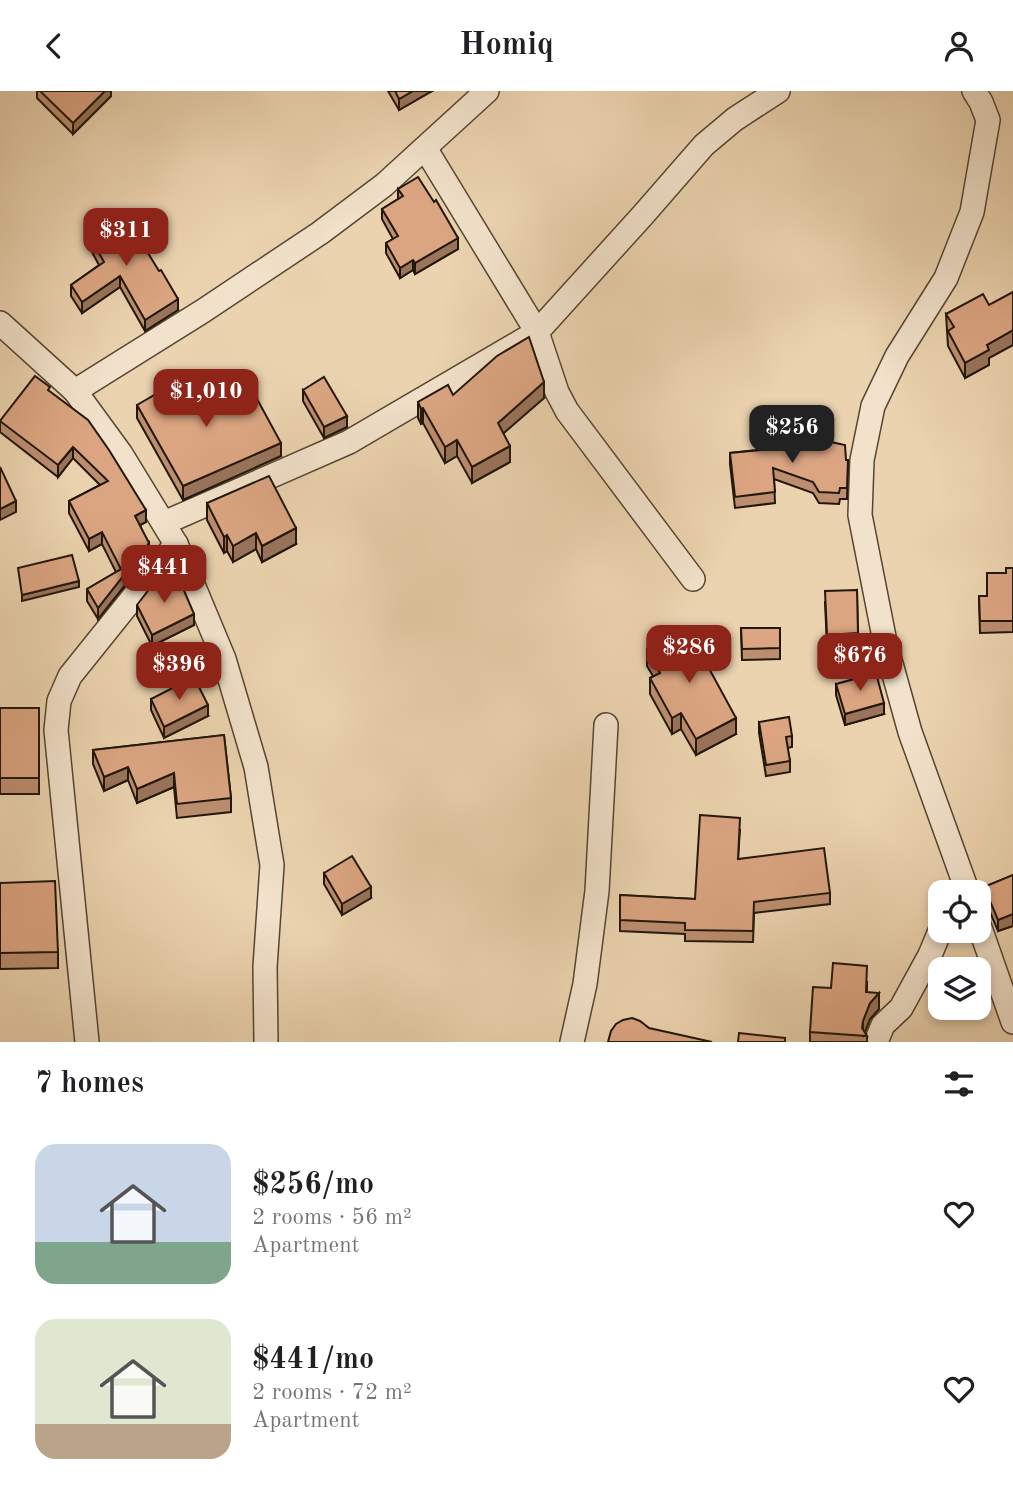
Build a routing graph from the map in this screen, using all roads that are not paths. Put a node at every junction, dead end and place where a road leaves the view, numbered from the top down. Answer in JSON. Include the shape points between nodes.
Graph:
{"nodes":[{"id":1,"x":487,"y":91,"type":"edge"},
{"id":2,"x":778,"y":91,"type":"edge"},
{"id":3,"x":974,"y":91,"type":"edge"},
{"id":4,"x":425,"y":148,"type":"junction"},
{"id":5,"x":0,"y":323,"type":"edge"},
{"id":6,"x":537,"y":332,"type":"junction"},
{"id":7,"x":75,"y":391,"type":"junction"},
{"id":8,"x":164,"y":523,"type":"junction"},
{"id":9,"x":176,"y":544,"type":"junction"},
{"id":10,"x":693,"y":579,"type":"dead end"},
{"id":11,"x":606,"y":725,"type":"dead end"},
{"id":12,"x":963,"y":880,"type":"edge"},
{"id":13,"x":935,"y":943,"type":"edge"},
{"id":14,"x":985,"y":943,"type":"edge"},
{"id":15,"x":1013,"y":1022,"type":"edge"},
{"id":16,"x":88,"y":1042,"type":"edge"},
{"id":17,"x":266,"y":1042,"type":"edge"},
{"id":18,"x":572,"y":1042,"type":"edge"},
{"id":19,"x":876,"y":1042,"type":"edge"}],
"edges":[{"from":1,"to":4,"type":"street"},
{"from":2,"to":6,"type":"street","via":[[704,145]]},
{"from":3,"to":12,"type":"street","via":[[988,120],[972,212],[946,278],[897,356],[873,406],[862,460],[860,515],[885,642],[910,731]]},
{"from":4,"to":6,"type":"street"},
{"from":4,"to":7,"type":"street","via":[[320,233]]},
{"from":5,"to":7,"type":"street"},
{"from":6,"to":8,"type":"street","via":[[349,442]]},
{"from":6,"to":10,"type":"street","via":[[567,411]]},
{"from":7,"to":8,"type":"street"},
{"from":8,"to":9,"type":"street"},
{"from":9,"to":16,"type":"street","via":[[70,676],[59,701],[56,730]]},
{"from":9,"to":17,"type":"street","via":[[224,659],[256,767],[272,865],[265,967]]},
{"from":11,"to":18,"type":"street","via":[[597,891]]},
{"from":13,"to":19,"type":"street","via":[[901,1008],[883,1025]]},
{"from":14,"to":15,"type":"street"}]}
